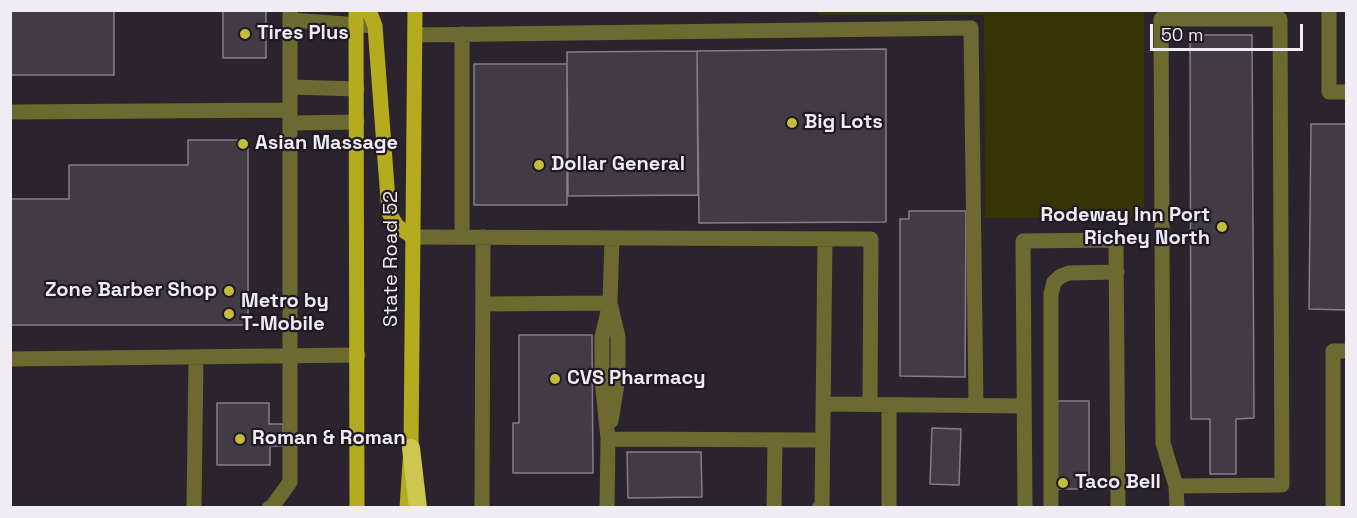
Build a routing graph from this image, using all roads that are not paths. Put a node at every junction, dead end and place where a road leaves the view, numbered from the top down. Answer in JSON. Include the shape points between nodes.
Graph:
{"nodes":[{"id":1,"x":369,"y":10,"type":"edge"},
{"id":2,"x":415,"y":10,"type":"edge"},
{"id":3,"x":1329,"y":10,"type":"edge"},
{"id":4,"x":290,"y":15,"type":"edge"},
{"id":5,"x":356,"y":18,"type":"edge"},
{"id":6,"x":375,"y":26,"type":"junction"},
{"id":7,"x":414,"y":34,"type":"junction"},
{"id":8,"x":462,"y":34,"type":"junction"},
{"id":9,"x":290,"y":87,"type":"junction"},
{"id":10,"x":357,"y":89,"type":"junction"},
{"id":11,"x":1347,"y":92,"type":"edge"},
{"id":12,"x":10,"y":112,"type":"edge"},
{"id":13,"x":290,"y":117,"type":"junction"},
{"id":14,"x":357,"y":122,"type":"junction"},
{"id":15,"x":413,"y":237,"type":"junction"},
{"id":16,"x":462,"y":237,"type":"junction"},
{"id":17,"x":483,"y":237,"type":"junction"},
{"id":18,"x":612,"y":238,"type":"junction"},
{"id":19,"x":825,"y":239,"type":"junction"},
{"id":20,"x":1117,"y":272,"type":"junction"},
{"id":21,"x":610,"y":303,"type":"junction"},
{"id":22,"x":483,"y":304,"type":"junction"},
{"id":23,"x":1347,"y":351,"type":"edge"},
{"id":24,"x":358,"y":355,"type":"junction"},
{"id":25,"x":289,"y":356,"type":"junction"},
{"id":26,"x":196,"y":357,"type":"junction"},
{"id":27,"x":10,"y":359,"type":"edge"},
{"id":28,"x":823,"y":404,"type":"junction"},
{"id":29,"x":870,"y":404,"type":"junction"},
{"id":30,"x":889,"y":405,"type":"junction"},
{"id":31,"x":976,"y":405,"type":"junction"},
{"id":32,"x":1024,"y":406,"type":"junction"},
{"id":33,"x":608,"y":439,"type":"junction"},
{"id":34,"x":775,"y":440,"type":"junction"},
{"id":35,"x":823,"y":440,"type":"junction"},
{"id":36,"x":411,"y":448,"type":"junction"},
{"id":37,"x":1176,"y":486,"type":"junction"},
{"id":38,"x":194,"y":507,"type":"edge"},
{"id":39,"x":271,"y":507,"type":"edge"},
{"id":40,"x":357,"y":507,"type":"edge"},
{"id":41,"x":406,"y":507,"type":"edge"},
{"id":42,"x":418,"y":507,"type":"edge"},
{"id":43,"x":482,"y":507,"type":"edge"},
{"id":44,"x":607,"y":507,"type":"edge"},
{"id":45,"x":774,"y":507,"type":"edge"},
{"id":46,"x":819,"y":507,"type":"edge"},
{"id":47,"x":889,"y":507,"type":"edge"},
{"id":48,"x":1025,"y":507,"type":"edge"},
{"id":49,"x":1051,"y":507,"type":"edge"},
{"id":50,"x":1118,"y":507,"type":"edge"},
{"id":51,"x":1177,"y":507,"type":"edge"},
{"id":52,"x":1333,"y":507,"type":"edge"}],
"edges":[{"from":1,"to":6,"type":"main road"},
{"from":2,"to":7,"type":"main road","name":"State Road 52"},
{"from":3,"to":11,"type":"lane","via":[[1329,92]]},
{"from":4,"to":5,"type":"lane"},
{"from":4,"to":9,"type":"lane"},
{"from":5,"to":6,"type":"lane"},
{"from":5,"to":10,"type":"main road","name":"State Road 52"},
{"from":6,"to":15,"type":"main road","via":[[389,213],[397,226]]},
{"from":7,"to":8,"type":"lane"},
{"from":7,"to":15,"type":"main road","name":"State Road 52"},
{"from":8,"to":16,"type":"lane"},
{"from":8,"to":31,"type":"lane","via":[[971,28]]},
{"from":9,"to":10,"type":"lane"},
{"from":9,"to":13,"type":"lane"},
{"from":10,"to":14,"type":"main road","name":"State Road 52"},
{"from":12,"to":13,"type":"lane"},
{"from":13,"to":14,"type":"lane"},
{"from":13,"to":25,"type":"lane"},
{"from":14,"to":24,"type":"main road","name":"State Road 52"},
{"from":15,"to":16,"type":"lane"},
{"from":15,"to":36,"type":"main road","name":"State Road 52"},
{"from":16,"to":17,"type":"lane"},
{"from":17,"to":18,"type":"lane"},
{"from":17,"to":22,"type":"lane"},
{"from":18,"to":19,"type":"lane"},
{"from":18,"to":21,"type":"lane"},
{"from":19,"to":28,"type":"lane"},
{"from":19,"to":29,"type":"lane","via":[[871,239]]},
{"from":20,"to":32,"type":"lane","via":[[1116,240],[1023,241]]},
{"from":20,"to":49,"type":"lane","via":[[1069,273],[1054,282]]},
{"from":20,"to":50,"type":"lane"},
{"from":21,"to":22,"type":"lane"},
{"from":21,"to":33,"type":"lane","via":[[618,337],[618,378]]},
{"from":22,"to":43,"type":"lane"},
{"from":23,"to":52,"type":"lane","via":[[1333,351]]},
{"from":24,"to":25,"type":"lane"},
{"from":24,"to":40,"type":"main road","name":"State Road 52"},
{"from":25,"to":26,"type":"lane"},
{"from":25,"to":39,"type":"lane","via":[[290,483]]},
{"from":26,"to":27,"type":"lane"},
{"from":26,"to":38,"type":"lane"},
{"from":28,"to":29,"type":"lane"},
{"from":28,"to":35,"type":"lane"},
{"from":29,"to":30,"type":"lane"},
{"from":30,"to":31,"type":"lane"},
{"from":30,"to":47,"type":"lane"},
{"from":31,"to":32,"type":"lane"},
{"from":32,"to":48,"type":"lane"},
{"from":33,"to":34,"type":"lane"},
{"from":33,"to":44,"type":"lane"},
{"from":34,"to":35,"type":"lane"},
{"from":34,"to":45,"type":"lane"},
{"from":35,"to":46,"type":"lane"},
{"from":36,"to":41,"type":"main road","name":"State Road 52"},
{"from":36,"to":42,"type":"highway"},
{"from":37,"to":37,"type":"lane","via":[[1163,443],[1161,20],[1280,19],[1282,485]]},
{"from":37,"to":51,"type":"lane"}]}
